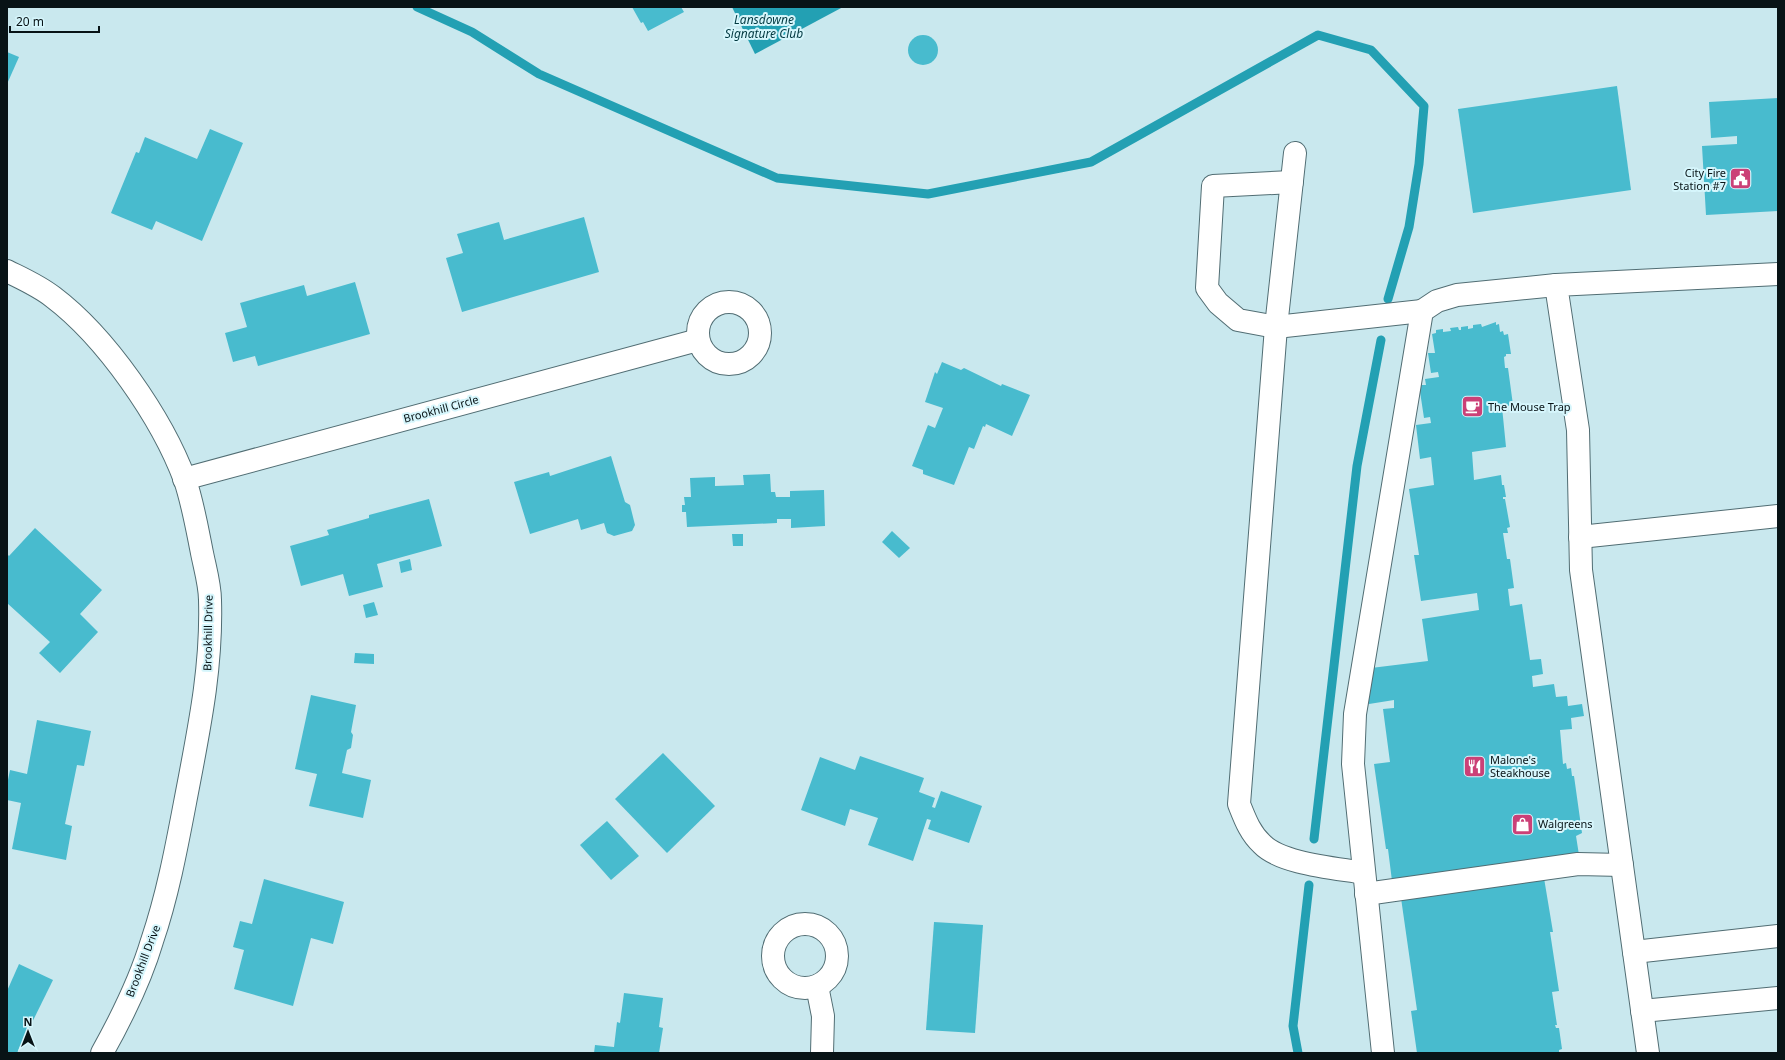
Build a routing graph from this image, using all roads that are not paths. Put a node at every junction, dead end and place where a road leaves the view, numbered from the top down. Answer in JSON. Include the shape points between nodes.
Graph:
{"nodes":[{"id":1,"x":1295,"y":153,"type":"dead end"},
{"id":2,"x":1292,"y":182,"type":"junction"},
{"id":3,"x":7,"y":271,"type":"edge"},
{"id":4,"x":1778,"y":274,"type":"edge"},
{"id":5,"x":1556,"y":285,"type":"junction"},
{"id":6,"x":1422,"y":311,"type":"junction"},
{"id":7,"x":1276,"y":327,"type":"junction"},
{"id":8,"x":698,"y":340,"type":"dead end"},
{"id":9,"x":184,"y":479,"type":"junction"},
{"id":10,"x":1778,"y":516,"type":"edge"},
{"id":11,"x":1580,"y":537,"type":"junction"},
{"id":12,"x":1622,"y":865,"type":"junction"},
{"id":13,"x":1365,"y":883,"type":"junction"},
{"id":14,"x":1778,"y":936,"type":"edge"},
{"id":15,"x":1634,"y":952,"type":"junction"},
{"id":16,"x":817,"y":986,"type":"dead end"},
{"id":17,"x":1778,"y":998,"type":"edge"},
{"id":18,"x":1642,"y":1011,"type":"junction"},
{"id":19,"x":102,"y":1053,"type":"edge"},
{"id":20,"x":822,"y":1053,"type":"edge"},
{"id":21,"x":1383,"y":1053,"type":"edge"},
{"id":22,"x":1648,"y":1053,"type":"edge"}],
"edges":[{"from":1,"to":2,"type":"street"},
{"from":2,"to":7,"type":"street"},
{"from":2,"to":7,"type":"street","via":[[1213,186],[1207,288],[1218,303],[1238,320]]},
{"from":3,"to":9,"type":"street","name":"Brookhill Drive","via":[[52,296],[79,319],[132,384],[157,422]]},
{"from":4,"to":5,"type":"street"},
{"from":5,"to":6,"type":"street","via":[[1457,295],[1437,301]]},
{"from":5,"to":11,"type":"street","via":[[1578,430]]},
{"from":6,"to":7,"type":"street"},
{"from":6,"to":13,"type":"street","via":[[1355,714],[1352,764]]},
{"from":7,"to":13,"type":"street","via":[[1239,804],[1247,825],[1262,845],[1284,858]]},
{"from":8,"to":9,"type":"street","name":"Brookhill Circle"},
{"from":9,"to":19,"type":"street","name":"Brookhill Drive","via":[[194,511],[210,598],[208,672],[203,711],[170,876],[152,942],[118,1025]]},
{"from":10,"to":11,"type":"street"},
{"from":11,"to":12,"type":"street","via":[[1582,577]]},
{"from":12,"to":13,"type":"street","via":[[1578,864]]},
{"from":12,"to":15,"type":"street"},
{"from":13,"to":21,"type":"street"},
{"from":14,"to":15,"type":"street"},
{"from":15,"to":18,"type":"street"},
{"from":16,"to":20,"type":"street","via":[[823,1016]]},
{"from":17,"to":18,"type":"street"},
{"from":18,"to":22,"type":"street"}]}
